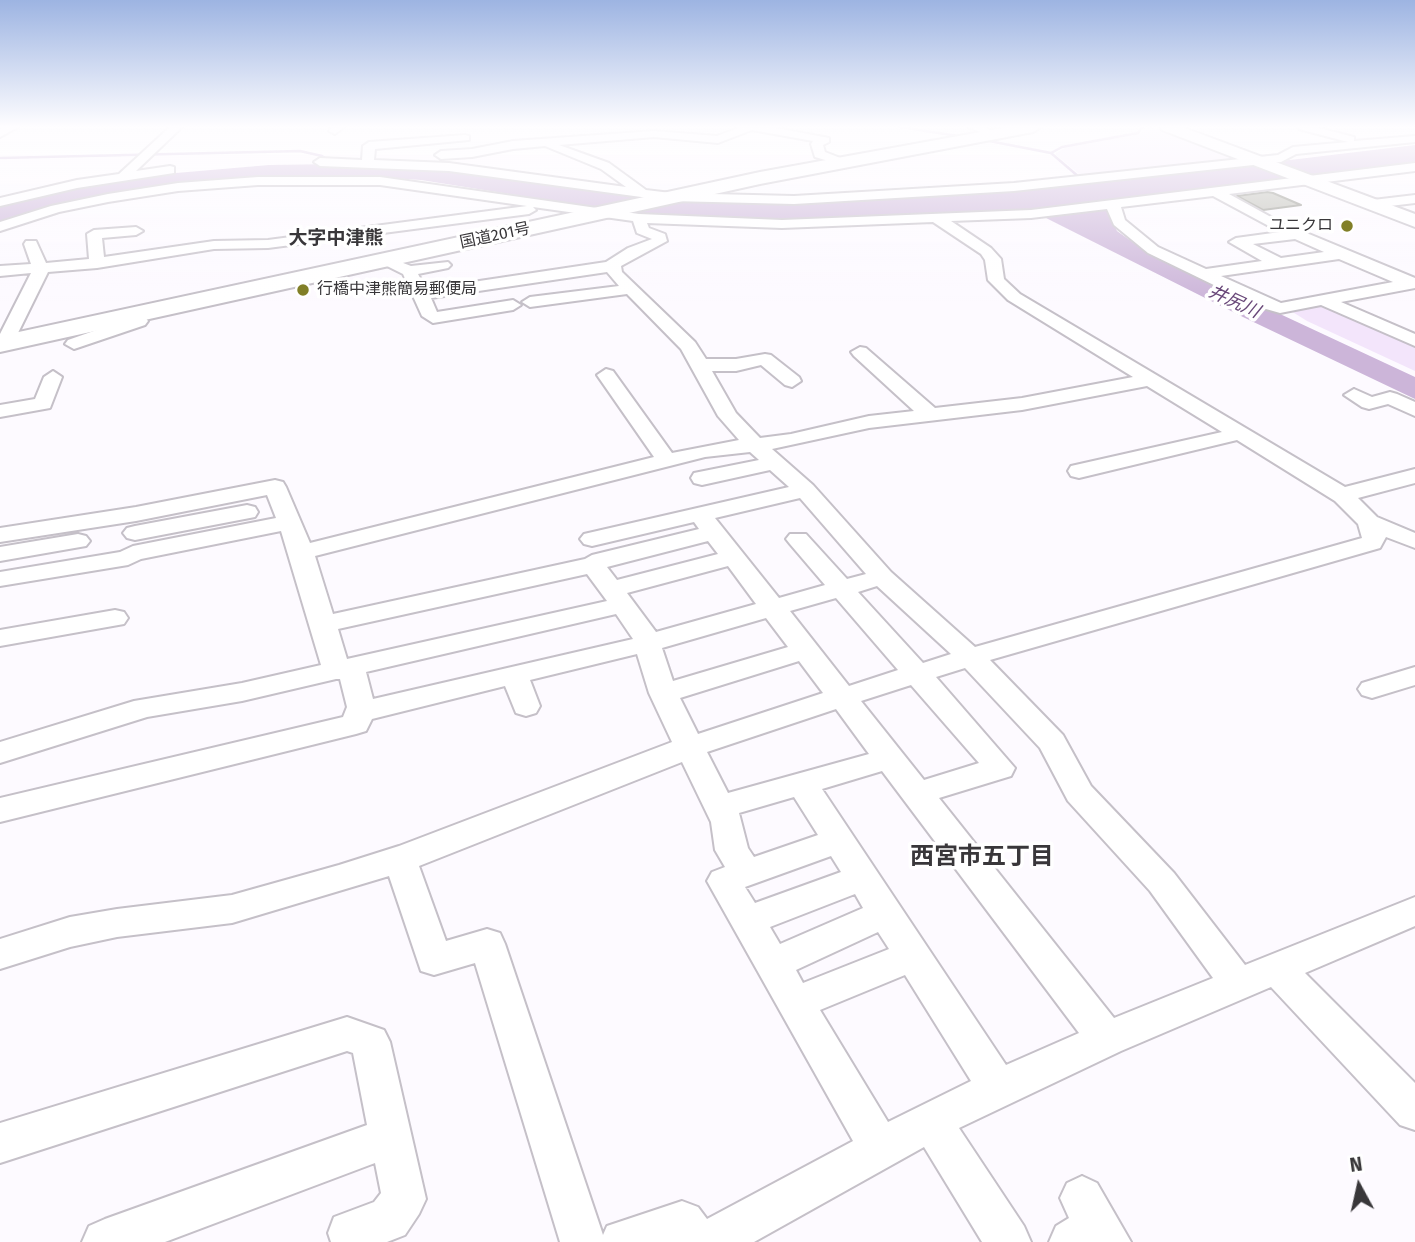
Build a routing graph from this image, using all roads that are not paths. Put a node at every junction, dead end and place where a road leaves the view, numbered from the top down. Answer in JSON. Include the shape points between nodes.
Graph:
{"nodes":[{"id":1,"x":78,"y":185,"type":"edge"},
{"id":2,"x":198,"y":185,"type":"edge"},
{"id":3,"x":420,"y":185,"type":"edge"},
{"id":4,"x":579,"y":185,"type":"edge"},
{"id":5,"x":632,"y":185,"type":"edge"},
{"id":6,"x":730,"y":185,"type":"edge"},
{"id":7,"x":1030,"y":185,"type":"edge"},
{"id":8,"x":1260,"y":185,"type":"edge"},
{"id":9,"x":1321,"y":185,"type":"edge"},
{"id":10,"x":1214,"y":191,"type":"junction"},
{"id":11,"x":0,"y":192,"type":"edge"},
{"id":12,"x":42,"y":192,"type":"junction"},
{"id":13,"x":645,"y":194,"type":"junction"},
{"id":14,"x":108,"y":198,"type":"junction"},
{"id":15,"x":669,"y":198,"type":"junction"},
{"id":16,"x":1415,"y":199,"type":"edge"},
{"id":17,"x":0,"y":202,"type":"edge"},
{"id":18,"x":1373,"y":204,"type":"junction"},
{"id":19,"x":1113,"y":205,"type":"junction"},
{"id":20,"x":565,"y":208,"type":"junction"},
{"id":21,"x":603,"y":213,"type":"junction"},
{"id":22,"x":91,"y":216,"type":"dead end"},
{"id":23,"x":935,"y":217,"type":"junction"},
{"id":24,"x":639,"y":218,"type":"junction"},
{"id":25,"x":1415,"y":221,"type":"edge"},
{"id":26,"x":0,"y":227,"type":"edge"},
{"id":27,"x":136,"y":231,"type":"dead end"},
{"id":28,"x":1295,"y":234,"type":"junction"},
{"id":29,"x":31,"y":244,"type":"dead end"},
{"id":30,"x":1339,"y":254,"type":"junction"},
{"id":31,"x":385,"y":261,"type":"junction"},
{"id":32,"x":97,"y":263,"type":"junction"},
{"id":33,"x":1279,"y":263,"type":"junction"},
{"id":34,"x":443,"y":265,"type":"dead end"},
{"id":35,"x":613,"y":266,"type":"junction"},
{"id":36,"x":41,"y":270,"type":"junction"},
{"id":37,"x":0,"y":271,"type":"edge"},
{"id":38,"x":409,"y":271,"type":"junction"},
{"id":39,"x":1204,"y":274,"type":"junction"},
{"id":40,"x":1412,"y":284,"type":"edge"},
{"id":41,"x":629,"y":289,"type":"junction"},
{"id":42,"x":421,"y":295,"type":"junction"},
{"id":43,"x":1323,"y":300,"type":"junction"},
{"id":44,"x":134,"y":315,"type":"junction"},
{"id":45,"x":1415,"y":341,"type":"edge"},
{"id":46,"x":3,"y":342,"type":"edge"},
{"id":47,"x":74,"y":344,"type":"dead end"},
{"id":48,"x":860,"y":352,"type":"dead end"},
{"id":49,"x":699,"y":365,"type":"junction"},
{"id":50,"x":606,"y":374,"type":"dead end"},
{"id":51,"x":53,"y":377,"type":"dead end"},
{"id":52,"x":1147,"y":380,"type":"junction"},
{"id":53,"x":792,"y":381,"type":"dead end"},
{"id":54,"x":1354,"y":395,"type":"dead end"},
{"id":55,"x":1415,"y":410,"type":"edge"},
{"id":56,"x":0,"y":411,"type":"edge"},
{"id":57,"x":931,"y":415,"type":"junction"},
{"id":58,"x":1238,"y":434,"type":"junction"},
{"id":59,"x":755,"y":445,"type":"junction"},
{"id":60,"x":666,"y":459,"type":"junction"},
{"id":61,"x":775,"y":463,"type":"junction"},
{"id":62,"x":1079,"y":471,"type":"dead end"},
{"id":63,"x":1415,"y":476,"type":"edge"},
{"id":64,"x":702,"y":478,"type":"dead end"},
{"id":65,"x":805,"y":490,"type":"junction"},
{"id":66,"x":1343,"y":496,"type":"junction"},
{"id":67,"x":286,"y":514,"type":"junction"},
{"id":68,"x":1369,"y":522,"type":"junction"},
{"id":69,"x":707,"y":523,"type":"junction"},
{"id":70,"x":135,"y":533,"type":"junction"},
{"id":71,"x":0,"y":535,"type":"edge"},
{"id":72,"x":798,"y":539,"type":"dead end"},
{"id":73,"x":1415,"y":541,"type":"edge"},
{"id":74,"x":302,"y":552,"type":"junction"},
{"id":75,"x":593,"y":552,"type":"junction"},
{"id":76,"x":0,"y":554,"type":"edge"},
{"id":77,"x":735,"y":557,"type":"junction"},
{"id":78,"x":883,"y":577,"type":"junction"},
{"id":79,"x":0,"y":579,"type":"edge"},
{"id":80,"x":843,"y":588,"type":"junction"},
{"id":81,"x":616,"y":597,"type":"junction"},
{"id":82,"x":773,"y":608,"type":"junction"},
{"id":83,"x":115,"y":618,"type":"dead end"},
{"id":84,"x":323,"y":624,"type":"junction"},
{"id":85,"x":0,"y":638,"type":"edge"},
{"id":86,"x":645,"y":644,"type":"junction"},
{"id":87,"x":807,"y":650,"type":"junction"},
{"id":88,"x":971,"y":657,"type":"junction"},
{"id":89,"x":344,"y":669,"type":"junction"},
{"id":90,"x":919,"y":673,"type":"junction"},
{"id":91,"x":514,"y":674,"type":"junction"},
{"id":92,"x":1415,"y":676,"type":"edge"},
{"id":93,"x":1372,"y":689,"type":"dead end"},
{"id":94,"x":663,"y":693,"type":"junction"},
{"id":95,"x":843,"y":697,"type":"junction"},
{"id":96,"x":526,"y":706,"type":"dead end"},
{"id":97,"x":363,"y":725,"type":"junction"},
{"id":98,"x":691,"y":747,"type":"junction"},
{"id":99,"x":0,"y":753,"type":"edge"},
{"id":100,"x":891,"y":758,"type":"junction"},
{"id":101,"x":802,"y":784,"type":"junction"},
{"id":102,"x":918,"y":793,"type":"junction"},
{"id":103,"x":720,"y":807,"type":"junction"},
{"id":104,"x":0,"y":810,"type":"edge"},
{"id":105,"x":837,"y":841,"type":"junction"},
{"id":106,"x":400,"y":859,"type":"junction"},
{"id":107,"x":746,"y":872,"type":"junction"},
{"id":108,"x":861,"y":878,"type":"junction"},
{"id":109,"x":1415,"y":911,"type":"edge"},
{"id":110,"x":886,"y":913,"type":"junction"},
{"id":111,"x":746,"y":921,"type":"junction"},
{"id":112,"x":0,"y":954,"type":"edge"},
{"id":113,"x":914,"y":955,"type":"junction"},
{"id":114,"x":772,"y":964,"type":"junction"},
{"id":115,"x":1276,"y":968,"type":"junction"},
{"id":116,"x":1238,"y":984,"type":"junction"},
{"id":117,"x":794,"y":1003,"type":"junction"},
{"id":118,"x":1107,"y":1039,"type":"junction"},
{"id":119,"x":998,"y":1088,"type":"junction"},
{"id":120,"x":1415,"y":1111,"type":"edge"},
{"id":121,"x":931,"y":1121,"type":"junction"},
{"id":122,"x":391,"y":1137,"type":"junction"},
{"id":123,"x":0,"y":1143,"type":"edge"},
{"id":124,"x":880,"y":1149,"type":"junction"},
{"id":125,"x":350,"y":1233,"type":"dead end"},
{"id":126,"x":105,"y":1242,"type":"edge"},
{"id":127,"x":583,"y":1242,"type":"edge"},
{"id":128,"x":623,"y":1242,"type":"edge"},
{"id":129,"x":696,"y":1242,"type":"edge"},
{"id":130,"x":710,"y":1242,"type":"edge"},
{"id":131,"x":1008,"y":1242,"type":"edge"}],
"edges":[{"from":1,"to":12,"type":"street"},
{"from":2,"to":14,"type":"street"},
{"from":3,"to":20,"type":"street"},
{"from":4,"to":13,"type":"street"},
{"from":5,"to":13,"type":"street"},
{"from":6,"to":15,"type":"highway","name":"国道201号"},
{"from":7,"to":15,"type":"street","via":[[794,200]]},
{"from":8,"to":10,"type":"street"},
{"from":9,"to":18,"type":"highway"},
{"from":10,"to":19,"type":"street"},
{"from":10,"to":28,"type":"street"},
{"from":11,"to":12,"type":"street"},
{"from":12,"to":17,"type":"street"},
{"from":13,"to":15,"type":"street"},
{"from":14,"to":22,"type":"street"},
{"from":14,"to":26,"type":"street"},
{"from":15,"to":21,"type":"highway","name":"国道201号"},
{"from":16,"to":18,"type":"street"},
{"from":18,"to":25,"type":"highway"},
{"from":19,"to":23,"type":"street"},
{"from":19,"to":39,"type":"street","via":[[1119,222],[1130,233],[1153,250]]},
{"from":20,"to":21,"type":"street"},
{"from":20,"to":32,"type":"street","via":[[356,226],[261,245],[157,249]]},
{"from":21,"to":24,"type":"street"},
{"from":21,"to":31,"type":"highway","name":"国道201号"},
{"from":23,"to":24,"type":"street","via":[[782,224]]},
{"from":23,"to":52,"type":"street","via":[[993,259],[994,274],[1003,289]]},
{"from":24,"to":35,"type":"street","via":[[642,230],[660,241],[633,251]]},
{"from":27,"to":32,"type":"street","via":[[94,234]]},
{"from":28,"to":30,"type":"street"},
{"from":28,"to":33,"type":"street","via":[[1236,242]]},
{"from":29,"to":36,"type":"street"},
{"from":30,"to":33,"type":"street"},
{"from":30,"to":40,"type":"street"},
{"from":31,"to":38,"type":"street"},
{"from":31,"to":44,"type":"highway","name":"国道201号"},
{"from":32,"to":36,"type":"street"},
{"from":33,"to":39,"type":"street"},
{"from":34,"to":38,"type":"street"},
{"from":35,"to":41,"type":"street"},
{"from":35,"to":42,"type":"street"},
{"from":36,"to":37,"type":"street"},
{"from":36,"to":46,"type":"street"},
{"from":38,"to":42,"type":"street"},
{"from":39,"to":43,"type":"street","via":[[1280,308]]},
{"from":40,"to":43,"type":"street"},
{"from":41,"to":42,"type":"street","via":[[433,318]]},
{"from":41,"to":49,"type":"street","via":[[681,337]]},
{"from":43,"to":45,"type":"street"},
{"from":44,"to":46,"type":"highway","name":"国道201号"},
{"from":44,"to":47,"type":"street","via":[[139,321]]},
{"from":48,"to":57,"type":"street"},
{"from":49,"to":53,"type":"street","via":[[765,359]]},
{"from":49,"to":59,"type":"street","via":[[728,416]]},
{"from":50,"to":60,"type":"street"},
{"from":51,"to":56,"type":"street","via":[[43,404]]},
{"from":52,"to":57,"type":"street","via":[[1022,404]]},
{"from":52,"to":58,"type":"street"},
{"from":54,"to":55,"type":"street","via":[[1369,402],[1390,398]]},
{"from":57,"to":59,"type":"street"},
{"from":58,"to":62,"type":"street"},
{"from":58,"to":66,"type":"street"},
{"from":59,"to":60,"type":"street"},
{"from":59,"to":61,"type":"street"},
{"from":60,"to":74,"type":"street"},
{"from":61,"to":64,"type":"street"},
{"from":61,"to":65,"type":"street"},
{"from":63,"to":66,"type":"street"},
{"from":65,"to":69,"type":"street"},
{"from":65,"to":78,"type":"street"},
{"from":66,"to":68,"type":"street"},
{"from":67,"to":70,"type":"street"},
{"from":67,"to":70,"type":"street","via":[[275,487]]},
{"from":67,"to":74,"type":"street"},
{"from":68,"to":73,"type":"street"},
{"from":68,"to":88,"type":"street","via":[[1374,537],[1362,548]]},
{"from":69,"to":75,"type":"street","via":[[601,560]]},
{"from":69,"to":77,"type":"street"},
{"from":70,"to":71,"type":"street"},
{"from":70,"to":76,"type":"street"},
{"from":70,"to":79,"type":"street","via":[[128,558]]},
{"from":72,"to":80,"type":"street"},
{"from":74,"to":84,"type":"street"},
{"from":75,"to":81,"type":"street"},
{"from":75,"to":84,"type":"street"},
{"from":77,"to":81,"type":"street"},
{"from":77,"to":82,"type":"street"},
{"from":78,"to":80,"type":"street"},
{"from":78,"to":88,"type":"street"},
{"from":80,"to":82,"type":"street"},
{"from":80,"to":90,"type":"street"},
{"from":81,"to":86,"type":"street","via":[[645,635]]},
{"from":81,"to":89,"type":"street"},
{"from":82,"to":86,"type":"street"},
{"from":82,"to":87,"type":"street"},
{"from":83,"to":85,"type":"street"},
{"from":84,"to":89,"type":"street"},
{"from":86,"to":91,"type":"street"},
{"from":86,"to":94,"type":"street"},
{"from":87,"to":94,"type":"street"},
{"from":87,"to":95,"type":"street"},
{"from":88,"to":90,"type":"street"},
{"from":88,"to":116,"type":"street","via":[[1052,742],[1079,793],[1162,882]]},
{"from":89,"to":97,"type":"street"},
{"from":89,"to":99,"type":"street","via":[[144,708]]},
{"from":90,"to":95,"type":"street"},
{"from":90,"to":102,"type":"street","via":[[1000,768]]},
{"from":91,"to":96,"type":"street"},
{"from":91,"to":97,"type":"street"},
{"from":92,"to":93,"type":"street"},
{"from":94,"to":98,"type":"street"},
{"from":95,"to":98,"type":"street"},
{"from":95,"to":100,"type":"street"},
{"from":97,"to":104,"type":"street"},
{"from":98,"to":103,"type":"street"},
{"from":98,"to":106,"type":"street"},
{"from":100,"to":101,"type":"street"},
{"from":100,"to":102,"type":"street"},
{"from":101,"to":103,"type":"street"},
{"from":101,"to":105,"type":"street"},
{"from":102,"to":118,"type":"street"},
{"from":103,"to":107,"type":"street","via":[[732,850]]},
{"from":105,"to":107,"type":"street"},
{"from":105,"to":108,"type":"street"},
{"from":106,"to":112,"type":"street","via":[[232,909],[70,932]]},
{"from":106,"to":127,"type":"street","via":[[434,960],[487,944]]},
{"from":107,"to":111,"type":"street","via":[[724,881]]},
{"from":108,"to":110,"type":"street"},
{"from":108,"to":111,"type":"street"},
{"from":109,"to":115,"type":"street"},
{"from":110,"to":113,"type":"street"},
{"from":110,"to":114,"type":"street"},
{"from":111,"to":114,"type":"street"},
{"from":113,"to":117,"type":"street"},
{"from":113,"to":119,"type":"street"},
{"from":114,"to":117,"type":"street"},
{"from":115,"to":116,"type":"street"},
{"from":115,"to":120,"type":"street"},
{"from":116,"to":118,"type":"street"},
{"from":117,"to":124,"type":"street"},
{"from":118,"to":119,"type":"street"},
{"from":119,"to":121,"type":"street"},
{"from":121,"to":124,"type":"street"},
{"from":121,"to":131,"type":"street"},
{"from":122,"to":123,"type":"street","via":[[370,1042],[347,1034]]},
{"from":122,"to":125,"type":"street","via":[[404,1199],[388,1219]]},
{"from":122,"to":126,"type":"street"},
{"from":124,"to":130,"type":"street"},
{"from":128,"to":129,"type":"street","via":[[682,1223]]}]}
